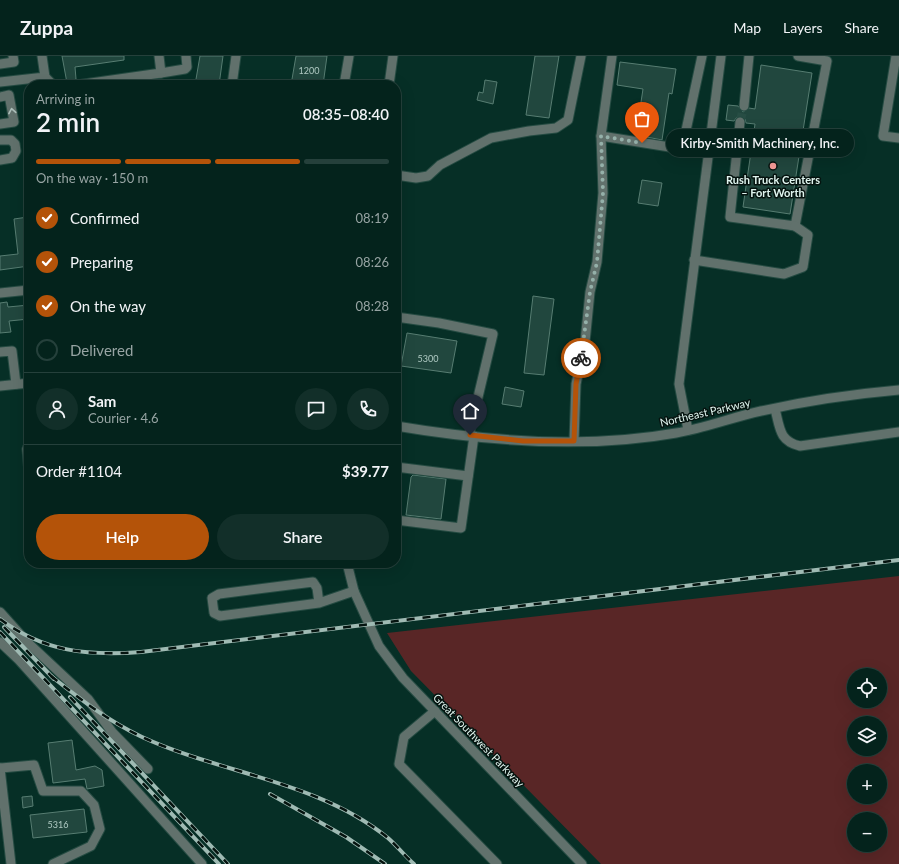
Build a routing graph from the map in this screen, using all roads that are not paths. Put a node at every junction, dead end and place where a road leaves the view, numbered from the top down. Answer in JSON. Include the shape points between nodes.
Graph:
{"nodes":[{"id":1,"x":13,"y":56,"type":"edge"},
{"id":2,"x":42,"y":56,"type":"edge"},
{"id":3,"x":159,"y":56,"type":"edge"},
{"id":4,"x":186,"y":56,"type":"edge"},
{"id":5,"x":236,"y":56,"type":"edge"},
{"id":6,"x":349,"y":56,"type":"edge"},
{"id":7,"x":393,"y":56,"type":"edge"},
{"id":8,"x":581,"y":56,"type":"edge"},
{"id":9,"x":612,"y":56,"type":"edge"},
{"id":10,"x":702,"y":56,"type":"edge"},
{"id":11,"x":721,"y":56,"type":"edge"},
{"id":12,"x":749,"y":56,"type":"edge"},
{"id":13,"x":798,"y":56,"type":"edge"},
{"id":14,"x":896,"y":56,"type":"edge"},
{"id":15,"x":0,"y":64,"type":"edge"},
{"id":16,"x":161,"y":73,"type":"junction"},
{"id":17,"x":45,"y":77,"type":"junction"},
{"id":18,"x":48,"y":80,"type":"edge"},
{"id":19,"x":112,"y":80,"type":"edge"},
{"id":20,"x":233,"y":80,"type":"edge"},
{"id":21,"x":345,"y":80,"type":"edge"},
{"id":22,"x":390,"y":80,"type":"edge"},
{"id":23,"x":0,"y":82,"type":"edge"},
{"id":24,"x":0,"y":97,"type":"edge"},
{"id":25,"x":744,"y":106,"type":"tunnel mouth"},
{"id":26,"x":740,"y":122,"type":"tunnel mouth"},
{"id":27,"x":0,"y":124,"type":"edge"},
{"id":28,"x":601,"y":136,"type":"junction"},
{"id":29,"x":899,"y":138,"type":"edge"},
{"id":30,"x":0,"y":140,"type":"edge"},
{"id":31,"x":0,"y":160,"type":"edge"},
{"id":32,"x":401,"y":176,"type":"edge"},
{"id":33,"x":795,"y":226,"type":"junction"},
{"id":34,"x":694,"y":260,"type":"junction"},
{"id":35,"x":24,"y":291,"type":"edge"},
{"id":36,"x":0,"y":294,"type":"edge"},
{"id":37,"x":401,"y":318,"type":"edge"},
{"id":38,"x":0,"y":352,"type":"edge"},
{"id":39,"x":16,"y":384,"type":"junction"},
{"id":40,"x":24,"y":384,"type":"edge"},
{"id":41,"x":0,"y":386,"type":"edge"},
{"id":42,"x":899,"y":390,"type":"edge"},
{"id":43,"x":775,"y":409,"type":"junction"},
{"id":44,"x":401,"y":427,"type":"edge"},
{"id":45,"x":688,"y":430,"type":"junction"},
{"id":46,"x":899,"y":432,"type":"edge"},
{"id":47,"x":472,"y":435,"type":"junction"},
{"id":48,"x":574,"y":441,"type":"junction"},
{"id":49,"x":401,"y":467,"type":"edge"},
{"id":50,"x":468,"y":476,"type":"junction"},
{"id":51,"x":401,"y":521,"type":"edge"},
{"id":52,"x":348,"y":568,"type":"edge"},
{"id":53,"x":354,"y":591,"type":"junction"},
{"id":54,"x":319,"y":603,"type":"junction"},
{"id":55,"x":0,"y":612,"type":"edge"},
{"id":56,"x":0,"y":642,"type":"edge"},
{"id":57,"x":435,"y":711,"type":"junction"},
{"id":58,"x":0,"y":768,"type":"edge"},
{"id":59,"x":148,"y":769,"type":"dead end"},
{"id":60,"x":11,"y":864,"type":"edge"},
{"id":61,"x":53,"y":864,"type":"edge"},
{"id":62,"x":202,"y":864,"type":"edge"},
{"id":63,"x":497,"y":864,"type":"edge"},
{"id":64,"x":582,"y":864,"type":"edge"}],
"edges":[{"from":1,"to":15,"type":"street","via":[[14,62]]},
{"from":2,"to":17,"type":"street"},
{"from":3,"to":16,"type":"street"},
{"from":4,"to":16,"type":"street","via":[[185,69]]},
{"from":5,"to":20,"type":"street"},
{"from":6,"to":21,"type":"street"},
{"from":7,"to":22,"type":"street"},
{"from":8,"to":32,"type":"street","via":[[568,120],[556,128],[491,138],[440,165],[428,176]]},
{"from":9,"to":28,"type":"street"},
{"from":10,"to":28,"type":"street","via":[[682,149]]},
{"from":11,"to":34,"type":"street"},
{"from":12,"to":25,"type":"street"},
{"from":13,"to":33,"type":"street","via":[[827,61]]},
{"from":14,"to":29,"type":"street","via":[[883,136]]},
{"from":16,"to":19,"type":"street"},
{"from":17,"to":18,"type":"street"},
{"from":17,"to":23,"type":"street"},
{"from":27,"to":24,"type":"street","one_way":true,"via":[[14,122],[9,95]]},
{"from":26,"to":33,"type":"street","via":[[730,217]]},
{"from":28,"to":48,"type":"street","via":[[603,193],[597,262],[576,384]]},
{"from":30,"to":31,"type":"street","via":[[11,140],[15,144],[15,156]]},
{"from":33,"to":34,"type":"street","via":[[808,235],[803,267],[784,274]]},
{"from":34,"to":45,"type":"street","via":[[679,384]]},
{"from":35,"to":36,"type":"street"},
{"from":37,"to":47,"type":"street","via":[[439,322],[493,334]]},
{"from":38,"to":39,"type":"street","via":[[12,351]]},
{"from":39,"to":40,"type":"street"},
{"from":39,"to":41,"type":"street"},
{"from":42,"to":43,"type":"street","name":"Northeast Parkway","via":[[820,400]]},
{"from":43,"to":45,"type":"street","name":"Northeast Parkway"},
{"from":43,"to":46,"type":"street","via":[[782,435],[789,444],[800,446]]},
{"from":44,"to":47,"type":"street","name":"Northeast Parkway"},
{"from":45,"to":48,"type":"street","name":"Northeast Parkway","via":[[640,438]]},
{"from":47,"to":48,"type":"street","name":"Northeast Parkway","via":[[523,441]]},
{"from":47,"to":50,"type":"street"},
{"from":49,"to":50,"type":"street"},
{"from":50,"to":51,"type":"street","via":[[461,528]]},
{"from":52,"to":53,"type":"street","name":"Great Southwest Parkway"},
{"from":53,"to":54,"type":"street"},
{"from":53,"to":57,"type":"street","name":"Great Southwest Parkway","via":[[379,646],[403,678]]},
{"from":54,"to":54,"type":"street","via":[[317,588],[313,582],[219,594],[212,598],[214,613],[220,616]]},
{"from":55,"to":59,"type":"street","via":[[26,641],[88,699],[112,732]]},
{"from":56,"to":62,"type":"street"},
{"from":57,"to":63,"type":"street","via":[[404,737],[399,764]]},
{"from":57,"to":64,"type":"street","name":"Great Southwest Parkway"},
{"from":58,"to":60,"type":"street"},
{"from":58,"to":61,"type":"street","via":[[34,764],[43,790],[81,791],[94,805],[100,828],[91,846]]}]}
